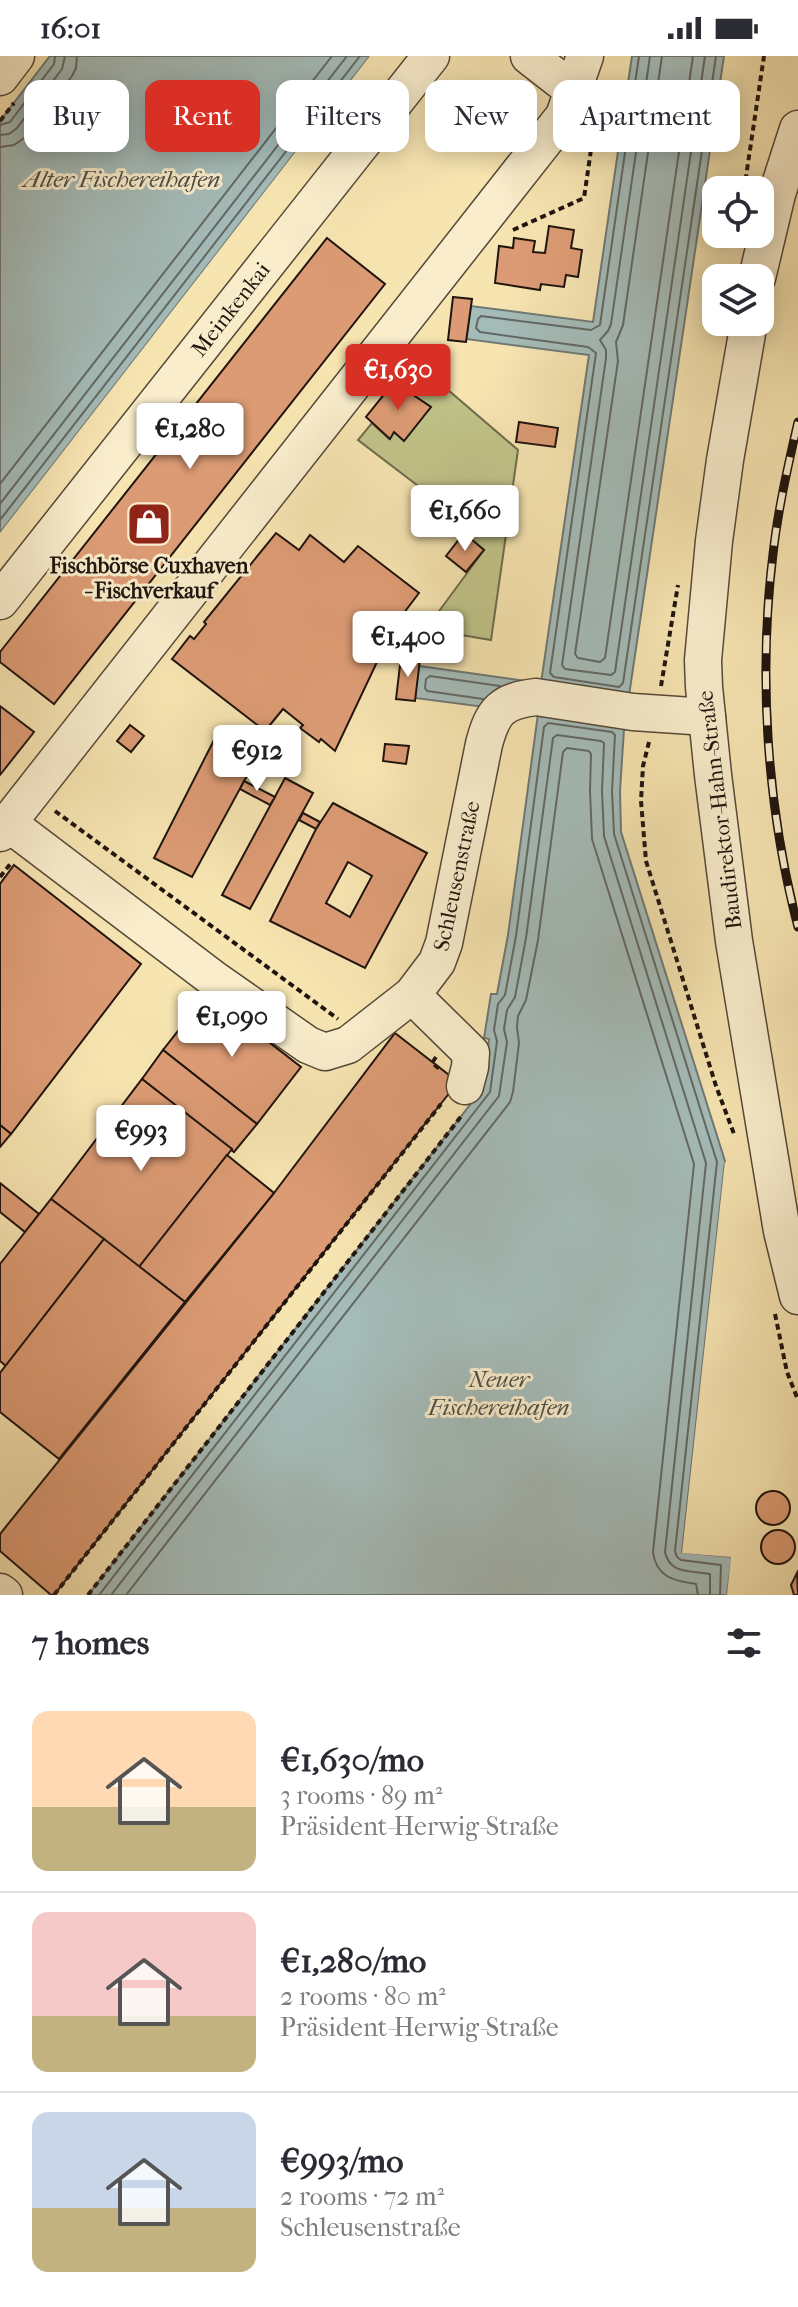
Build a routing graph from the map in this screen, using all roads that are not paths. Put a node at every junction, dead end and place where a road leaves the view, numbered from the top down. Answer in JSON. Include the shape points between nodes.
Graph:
{"nodes":[{"id":1,"x":16,"y":56,"type":"edge"},
{"id":2,"x":431,"y":56,"type":"edge"},
{"id":3,"x":529,"y":56,"type":"edge"},
{"id":4,"x":585,"y":56,"type":"edge"},
{"id":5,"x":0,"y":77,"type":"edge"},
{"id":6,"x":559,"y":80,"type":"edge"},
{"id":7,"x":585,"y":80,"type":"edge"},
{"id":8,"x":798,"y":129,"type":"edge"},
{"id":9,"x":553,"y":130,"type":"edge"},
{"id":10,"x":760,"y":264,"type":"edge"},
{"id":11,"x":747,"y":336,"type":"edge"},
{"id":12,"x":0,"y":601,"type":"edge"},
{"id":13,"x":707,"y":717,"type":"junction"},
{"id":14,"x":6,"y":840,"type":"edge"},
{"id":15,"x":412,"y":995,"type":"junction"},
{"id":16,"x":457,"y":1092,"type":"road end"},
{"id":17,"x":798,"y":1296,"type":"edge"}],
"edges":[{"from":1,"to":5,"type":"street"},
{"from":2,"to":12,"type":"street","name":"Meinkenkai"},
{"from":3,"to":6,"type":"street"},
{"from":4,"to":7,"type":"street"},
{"from":8,"to":10,"type":"street"},
{"from":9,"to":14,"type":"street"},
{"from":11,"to":13,"type":"street","name":"Baudirektor-Hahn-Straße","via":[[714,541],[703,660]]},
{"from":13,"to":15,"type":"street","name":"Schleusenstraße","via":[[536,697],[498,709],[484,744],[444,943]]},
{"from":13,"to":17,"type":"street","name":"Baudirektor-Hahn-Straße","via":[[734,941],[782,1231]]},
{"from":14,"to":15,"type":"street","name":"Schleusenstraße","via":[[325,1052],[348,1045]]},
{"from":15,"to":16,"type":"street","via":[[471,1053]]}]}
